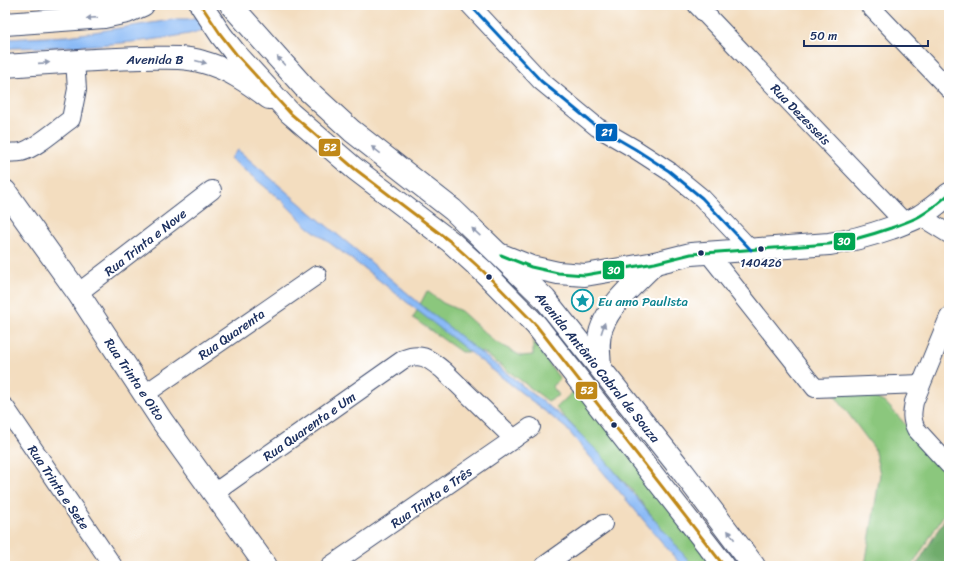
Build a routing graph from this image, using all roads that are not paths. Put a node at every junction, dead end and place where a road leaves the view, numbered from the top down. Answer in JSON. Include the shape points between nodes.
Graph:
{"nodes":[{"id":1,"x":143,"y":5,"type":"edge"},
{"id":2,"x":201,"y":5,"type":"edge"},
{"id":3,"x":231,"y":5,"type":"edge"},
{"id":4,"x":243,"y":5,"type":"edge"},
{"id":5,"x":470,"y":5,"type":"edge"},
{"id":6,"x":697,"y":5,"type":"edge"},
{"id":7,"x":869,"y":5,"type":"edge"},
{"id":8,"x":5,"y":24,"type":"edge"},
{"id":9,"x":263,"y":40,"type":"junction"},
{"id":10,"x":75,"y":61,"type":"junction"},
{"id":11,"x":5,"y":66,"type":"edge"},
{"id":12,"x":949,"y":89,"type":"edge"},
{"id":13,"x":290,"y":113,"type":"junction"},
{"id":14,"x":5,"y":153,"type":"edge"},
{"id":15,"x":212,"y":190,"type":"dead end"},
{"id":16,"x":5,"y":191,"type":"edge"},
{"id":17,"x":949,"y":194,"type":"edge"},
{"id":18,"x":913,"y":219,"type":"junction"},
{"id":19,"x":949,"y":234,"type":"edge"},
{"id":20,"x":751,"y":250,"type":"junction"},
{"id":21,"x":708,"y":253,"type":"junction"},
{"id":22,"x":501,"y":255,"type":"junction"},
{"id":23,"x":655,"y":263,"type":"junction"},
{"id":24,"x":317,"y":275,"type":"dead end"},
{"id":25,"x":78,"y":293,"type":"junction"},
{"id":26,"x":949,"y":317,"type":"edge"},
{"id":27,"x":600,"y":366,"type":"junction"},
{"id":28,"x":921,"y":384,"type":"junction"},
{"id":29,"x":144,"y":394,"type":"junction"},
{"id":30,"x":5,"y":407,"type":"edge"},
{"id":31,"x":531,"y":427,"type":"dead end"},
{"id":32,"x":514,"y":439,"type":"junction"},
{"id":33,"x":949,"y":465,"type":"edge"},
{"id":34,"x":214,"y":493,"type":"junction"},
{"id":35,"x":603,"y":524,"type":"dead end"},
{"id":36,"x":113,"y":566,"type":"edge"},
{"id":37,"x":266,"y":566,"type":"edge"},
{"id":38,"x":330,"y":566,"type":"edge"},
{"id":39,"x":544,"y":566,"type":"edge"},
{"id":40,"x":724,"y":566,"type":"edge"},
{"id":41,"x":754,"y":566,"type":"edge"}],
"edges":[{"from":1,"to":8,"type":"main road","one_way":true,"via":[[104,17]]},
{"from":2,"to":13,"type":"main road","name":"Avenida Antônio Cabral de Souza","via":[[236,54]]},
{"from":3,"to":9,"type":"main road","name":"Avenida Antônio Cabral de Souza"},
{"from":4,"to":9,"type":"main road"},
{"from":5,"to":20,"type":"street","via":[[541,81],[597,127],[669,171],[702,198]]},
{"from":6,"to":18,"type":"street","name":"Rua Dezesseis"},
{"from":7,"to":12,"type":"street"},
{"from":22,"to":9,"type":"main road","name":"Avenida Antônio Cabral de Souza","one_way":true,"via":[[453,210],[352,131],[304,88]]},
{"from":11,"to":10,"type":"main road","name":"Avenida B","one_way":true},
{"from":10,"to":13,"type":"main road","name":"Avenida B","one_way":true,"via":[[179,57],[202,61],[246,81]]},
{"from":10,"to":14,"type":"street","via":[[77,89],[71,119],[29,149]]},
{"from":13,"to":40,"type":"main road","name":"Avenida Antônio Cabral de Souza","via":[[355,169],[451,242],[536,325]]},
{"from":15,"to":25,"type":"street","name":"Rua Trinta e Nove"},
{"from":16,"to":25,"type":"main road","name":"Rua Trinta e Oito"},
{"from":17,"to":18,"type":"main road"},
{"from":18,"to":19,"type":"street","name":"Rua Dezesseis"},
{"from":18,"to":20,"type":"main road","via":[[848,241]]},
{"from":20,"to":21,"type":"main road"},
{"from":21,"to":23,"type":"main road"},
{"from":21,"to":28,"type":"street","via":[[815,388]]},
{"from":22,"to":23,"type":"main road","via":[[531,267],[585,275]]},
{"from":22,"to":27,"type":"main road","name":"Avenida Antônio Cabral de Souza","via":[[546,299]]},
{"from":27,"to":23,"type":"main road","one_way":true,"via":[[599,343],[610,310]]},
{"from":24,"to":29,"type":"street","name":"Rua Quarenta"},
{"from":25,"to":29,"type":"main road","name":"Rua Trinta e Oito"},
{"from":26,"to":28,"type":"street"},
{"from":41,"to":27,"type":"main road","name":"Avenida Antônio Cabral de Souza","one_way":true},
{"from":28,"to":33,"type":"street","via":[[914,402],[912,422]]},
{"from":29,"to":34,"type":"main road","name":"Rua Trinta e Oito"},
{"from":30,"to":36,"type":"street","name":"Rua Trinta e Sete"},
{"from":31,"to":32,"type":"street","name":"Rua Trinta e Três"},
{"from":32,"to":34,"type":"street","name":"Rua Quarenta e Um","via":[[443,370],[421,356],[412,356],[404,359]]},
{"from":32,"to":38,"type":"street","name":"Rua Trinta e Três"},
{"from":34,"to":37,"type":"main road","name":"Rua Trinta e Oito"},
{"from":35,"to":39,"type":"street"}]}
